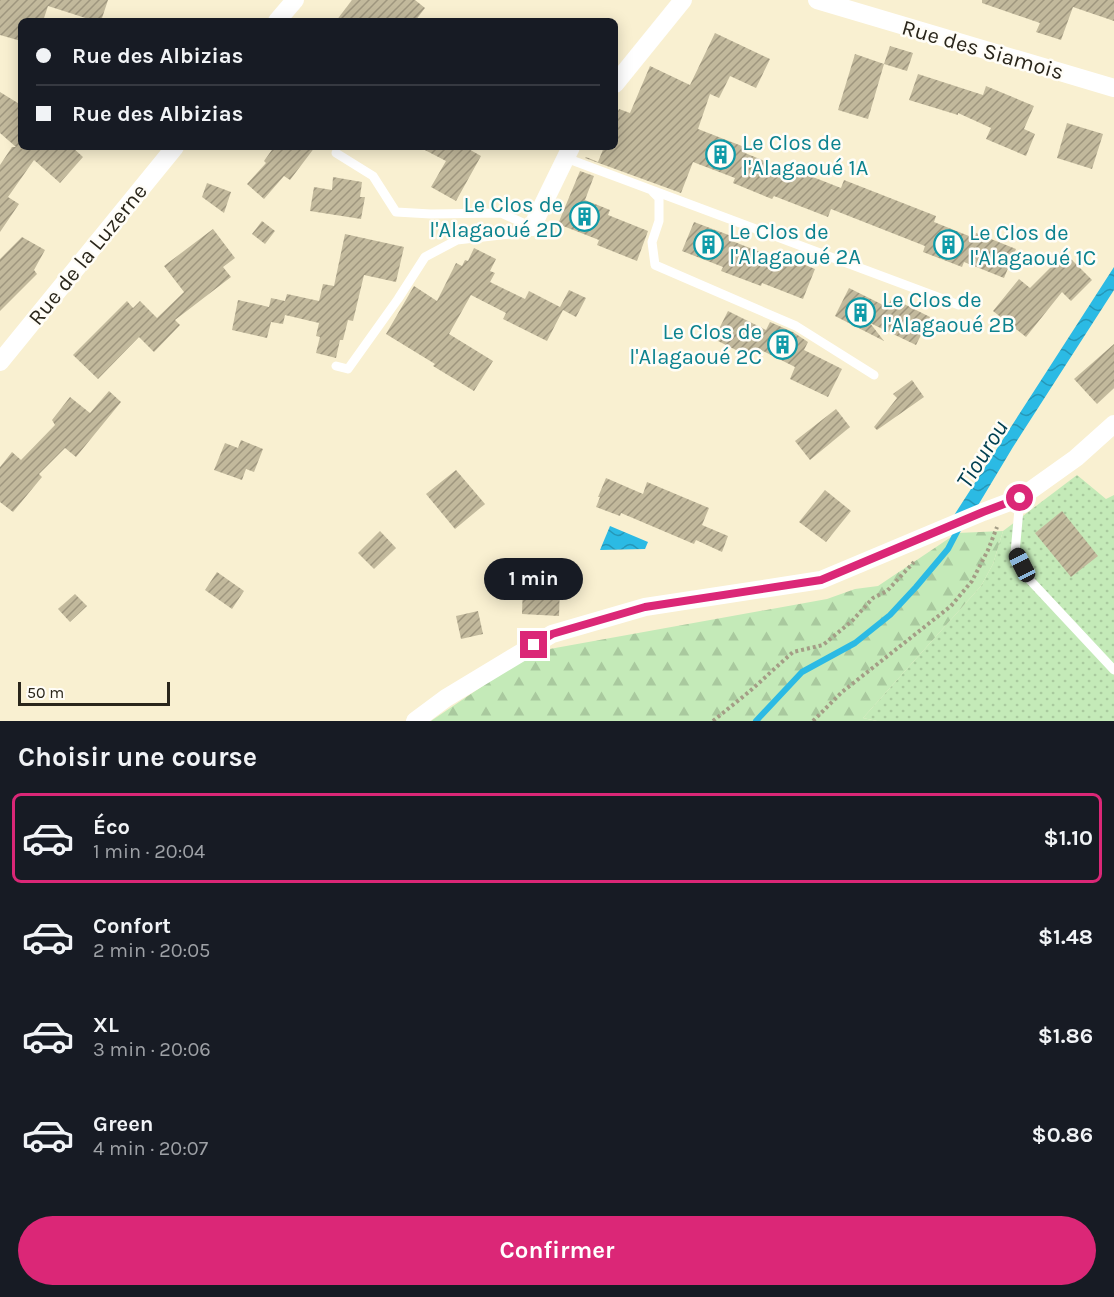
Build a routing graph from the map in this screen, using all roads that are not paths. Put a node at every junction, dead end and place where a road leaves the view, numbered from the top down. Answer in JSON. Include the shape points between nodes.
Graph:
{"nodes":[{"id":1,"x":295,"y":0,"type":"edge"},
{"id":2,"x":683,"y":0,"type":"edge"},
{"id":3,"x":817,"y":0,"type":"edge"},
{"id":4,"x":280,"y":18,"type":"edge"},
{"id":5,"x":618,"y":80,"type":"edge"},
{"id":6,"x":1114,"y":88,"type":"edge"},
{"id":7,"x":173,"y":150,"type":"edge"},
{"id":8,"x":569,"y":152,"type":"edge"},
{"id":9,"x":336,"y":153,"type":"dead end"},
{"id":10,"x":649,"y":188,"type":"junction"},
{"id":11,"x":532,"y":227,"type":"junction"},
{"id":12,"x":959,"y":305,"type":"dead end"},
{"id":13,"x":0,"y":362,"type":"edge"},
{"id":14,"x":336,"y":366,"type":"dead end"},
{"id":15,"x":874,"y":375,"type":"dead end"},
{"id":16,"x":1114,"y":424,"type":"edge"},
{"id":17,"x":1013,"y":501,"type":"junction"},
{"id":18,"x":1114,"y":670,"type":"edge"},
{"id":19,"x":415,"y":721,"type":"edge"}],
"edges":[{"from":1,"to":4,"type":"street"},
{"from":2,"to":5,"type":"street"},
{"from":3,"to":6,"type":"street","name":"Rue des Siamois"},
{"from":7,"to":13,"type":"street","name":"Rue de la Luzerne"},
{"from":8,"to":10,"type":"lane"},
{"from":8,"to":11,"type":"street"},
{"from":9,"to":11,"type":"lane","via":[[373,176],[396,212],[501,213]]},
{"from":10,"to":12,"type":"lane"},
{"from":10,"to":15,"type":"lane","via":[[659,198],[659,221],[652,242],[655,265],[796,326]]},
{"from":11,"to":14,"type":"lane","via":[[510,234],[457,240],[425,258],[348,369]]},
{"from":16,"to":17,"type":"street","via":[[1076,458]]},
{"from":17,"to":18,"type":"lane","via":[[1016,553],[1028,578]]},
{"from":17,"to":19,"type":"street","via":[[821,580],[645,607],[552,634]]}]}
